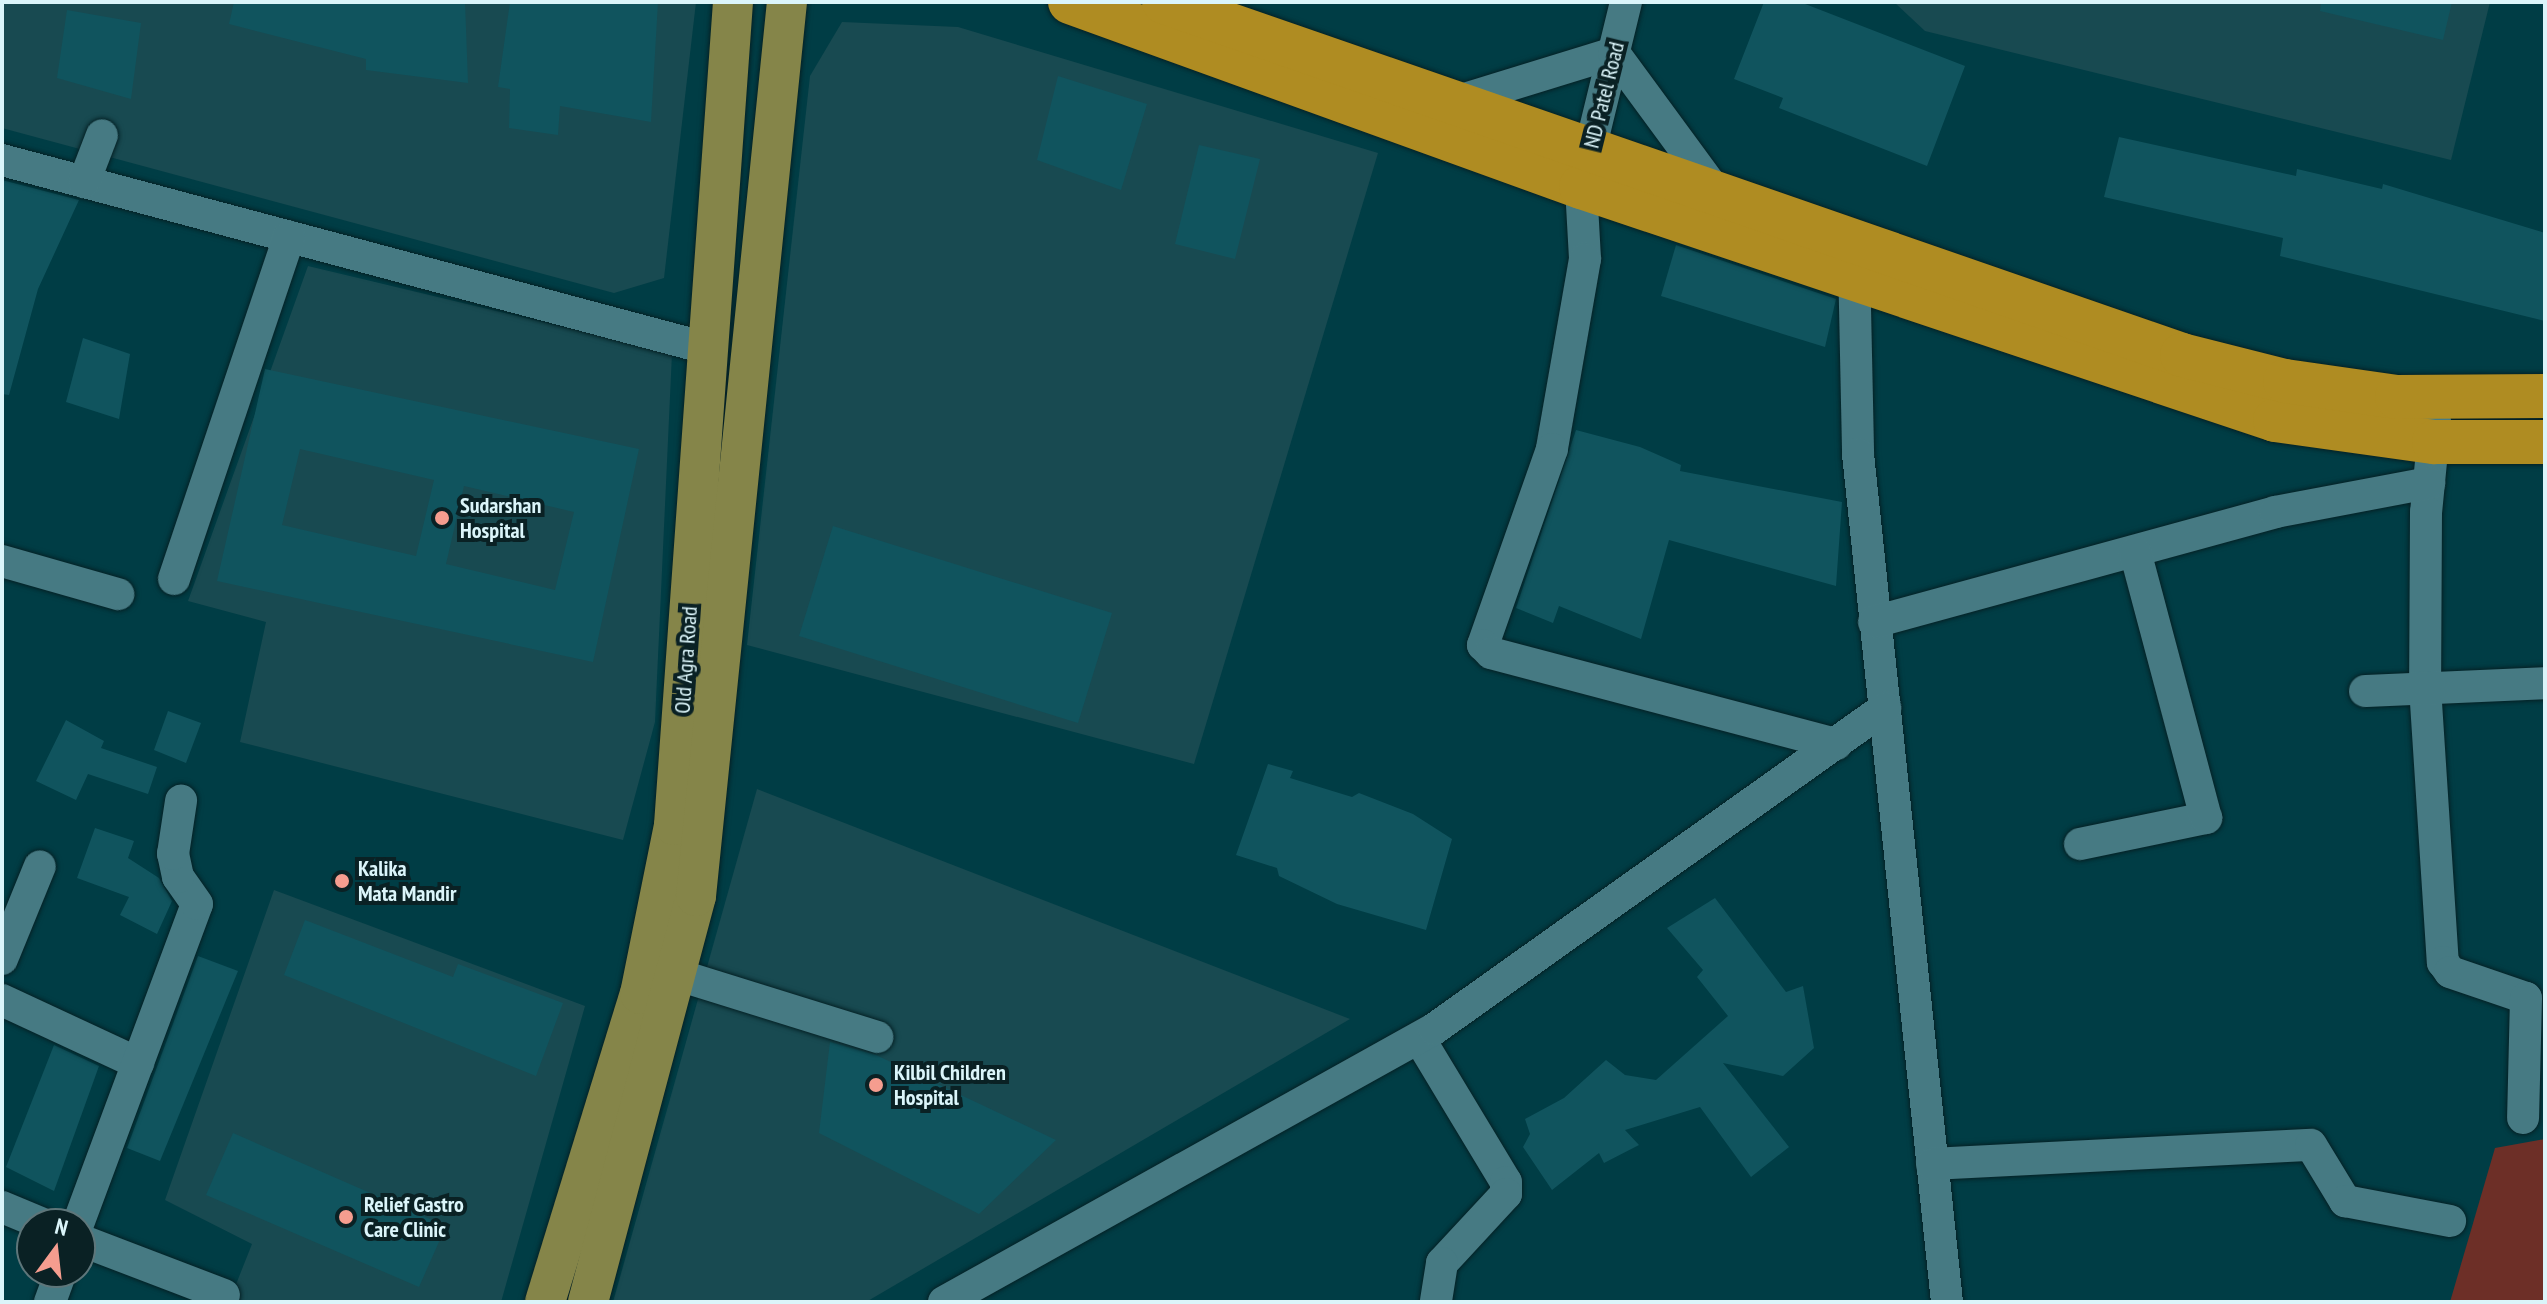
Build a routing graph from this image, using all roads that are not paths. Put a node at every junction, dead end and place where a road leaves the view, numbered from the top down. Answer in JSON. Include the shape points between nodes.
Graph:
{"nodes":[{"id":1,"x":733,"y":2,"type":"edge"},
{"id":2,"x":1070,"y":2,"type":"edge"},
{"id":3,"x":1164,"y":2,"type":"edge"},
{"id":4,"x":1626,"y":2,"type":"edge"},
{"id":5,"x":795,"y":7,"type":"edge"},
{"id":6,"x":1614,"y":53,"type":"junction"},
{"id":7,"x":1461,"y":100,"type":"junction"},
{"id":8,"x":102,"y":135,"type":"dead end"},
{"id":9,"x":1591,"y":145,"type":"junction"},
{"id":10,"x":2,"y":160,"type":"edge"},
{"id":11,"x":84,"y":182,"type":"junction"},
{"id":12,"x":166,"y":183,"type":"dead end"},
{"id":13,"x":1581,"y":187,"type":"junction"},
{"id":14,"x":1716,"y":192,"type":"junction"},
{"id":15,"x":130,"y":194,"type":"junction"},
{"id":16,"x":289,"y":237,"type":"junction"},
{"id":17,"x":1854,"y":259,"type":"junction"},
{"id":18,"x":706,"y":348,"type":"junction"},
{"id":19,"x":2545,"y":396,"type":"edge"},
{"id":20,"x":2436,"y":398,"type":"junction"},
{"id":21,"x":2545,"y":442,"type":"edge"},
{"id":22,"x":2431,"y":462,"type":"junction"},
{"id":23,"x":2135,"y":552,"type":"junction"},
{"id":24,"x":2,"y":561,"type":"edge"},
{"id":25,"x":174,"y":579,"type":"dead end"},
{"id":26,"x":118,"y":594,"type":"dead end"},
{"id":27,"x":1874,"y":622,"type":"junction"},
{"id":28,"x":2545,"y":683,"type":"edge"},
{"id":29,"x":2425,"y":687,"type":"junction"},
{"id":30,"x":2365,"y":691,"type":"dead end"},
{"id":31,"x":1885,"y":708,"type":"junction"},
{"id":32,"x":1836,"y":744,"type":"junction"},
{"id":33,"x":181,"y":801,"type":"dead end"},
{"id":34,"x":2080,"y":844,"type":"dead end"},
{"id":35,"x":40,"y":866,"type":"dead end"},
{"id":36,"x":2,"y":959,"type":"edge"},
{"id":37,"x":675,"y":974,"type":"junction"},
{"id":38,"x":2,"y":1000,"type":"edge"},
{"id":39,"x":877,"y":1037,"type":"dead end"},
{"id":40,"x":1419,"y":1038,"type":"junction"},
{"id":41,"x":138,"y":1063,"type":"junction"},
{"id":42,"x":2523,"y":1118,"type":"dead end"},
{"id":43,"x":1932,"y":1164,"type":"junction"},
{"id":44,"x":84,"y":1208,"type":"edge"},
{"id":45,"x":2450,"y":1221,"type":"dead end"},
{"id":46,"x":96,"y":1246,"type":"edge"},
{"id":47,"x":224,"y":1295,"type":"dead end"},
{"id":48,"x":545,"y":1302,"type":"edge"},
{"id":49,"x":588,"y":1302,"type":"edge"},
{"id":50,"x":944,"y":1302,"type":"edge"},
{"id":51,"x":1436,"y":1302,"type":"edge"},
{"id":52,"x":1947,"y":1302,"type":"edge"}],
"edges":[{"from":1,"to":18,"type":"main road","name":"Old Agra Road","via":[[732,87]]},
{"from":2,"to":13,"type":"highway"},
{"from":3,"to":7,"type":"highway"},
{"from":4,"to":6,"type":"street","name":"ND Patel Road"},
{"from":5,"to":37,"type":"main road","name":"Old Agra Road","via":[[696,896]]},
{"from":6,"to":7,"type":"street"},
{"from":6,"to":9,"type":"street","name":"ND Patel Road"},
{"from":6,"to":14,"type":"street"},
{"from":7,"to":9,"type":"highway"},
{"from":8,"to":11,"type":"street"},
{"from":9,"to":13,"type":"street","name":"ND Patel Road"},
{"from":9,"to":14,"type":"highway"},
{"from":10,"to":11,"type":"street"},
{"from":11,"to":15,"type":"street"},
{"from":12,"to":15,"type":"street"},
{"from":13,"to":17,"type":"highway"},
{"from":13,"to":32,"type":"street","name":"ND Patel Road","via":[[1585,259],[1552,449],[1485,649]]},
{"from":14,"to":17,"type":"highway"},
{"from":15,"to":16,"type":"street"},
{"from":16,"to":18,"type":"street"},
{"from":16,"to":25,"type":"street"},
{"from":17,"to":20,"type":"highway","via":[[2285,381]]},
{"from":17,"to":22,"type":"highway","via":[[2275,420]]},
{"from":17,"to":27,"type":"street","via":[[1858,454]]},
{"from":18,"to":48,"type":"main road","name":"Old Agra Road","via":[[674,825],[640,994]]},
{"from":19,"to":20,"type":"highway"},
{"from":20,"to":22,"type":"street"},
{"from":21,"to":22,"type":"highway"},
{"from":22,"to":23,"type":"street"},
{"from":22,"to":29,"type":"street"},
{"from":23,"to":27,"type":"street"},
{"from":23,"to":34,"type":"street","via":[[2206,818]]},
{"from":24,"to":26,"type":"street"},
{"from":27,"to":31,"type":"street"},
{"from":28,"to":29,"type":"street"},
{"from":29,"to":30,"type":"street"},
{"from":29,"to":42,"type":"street","via":[[2443,962],[2450,972],[2526,998]]},
{"from":31,"to":32,"type":"street"},
{"from":31,"to":43,"type":"street"},
{"from":32,"to":40,"type":"street"},
{"from":33,"to":41,"type":"street","via":[[173,854],[178,877],[197,904]]},
{"from":35,"to":36,"type":"street"},
{"from":37,"to":39,"type":"street"},
{"from":37,"to":49,"type":"main road","name":"Old Agra Road"},
{"from":38,"to":41,"type":"street"},
{"from":40,"to":50,"type":"street"},
{"from":40,"to":51,"type":"street","via":[[1506,1182],[1506,1194],[1442,1263]]},
{"from":41,"to":44,"type":"street"},
{"from":43,"to":45,"type":"street","via":[[2311,1145],[2345,1201]]},
{"from":43,"to":52,"type":"street"},
{"from":46,"to":47,"type":"street"}]}
